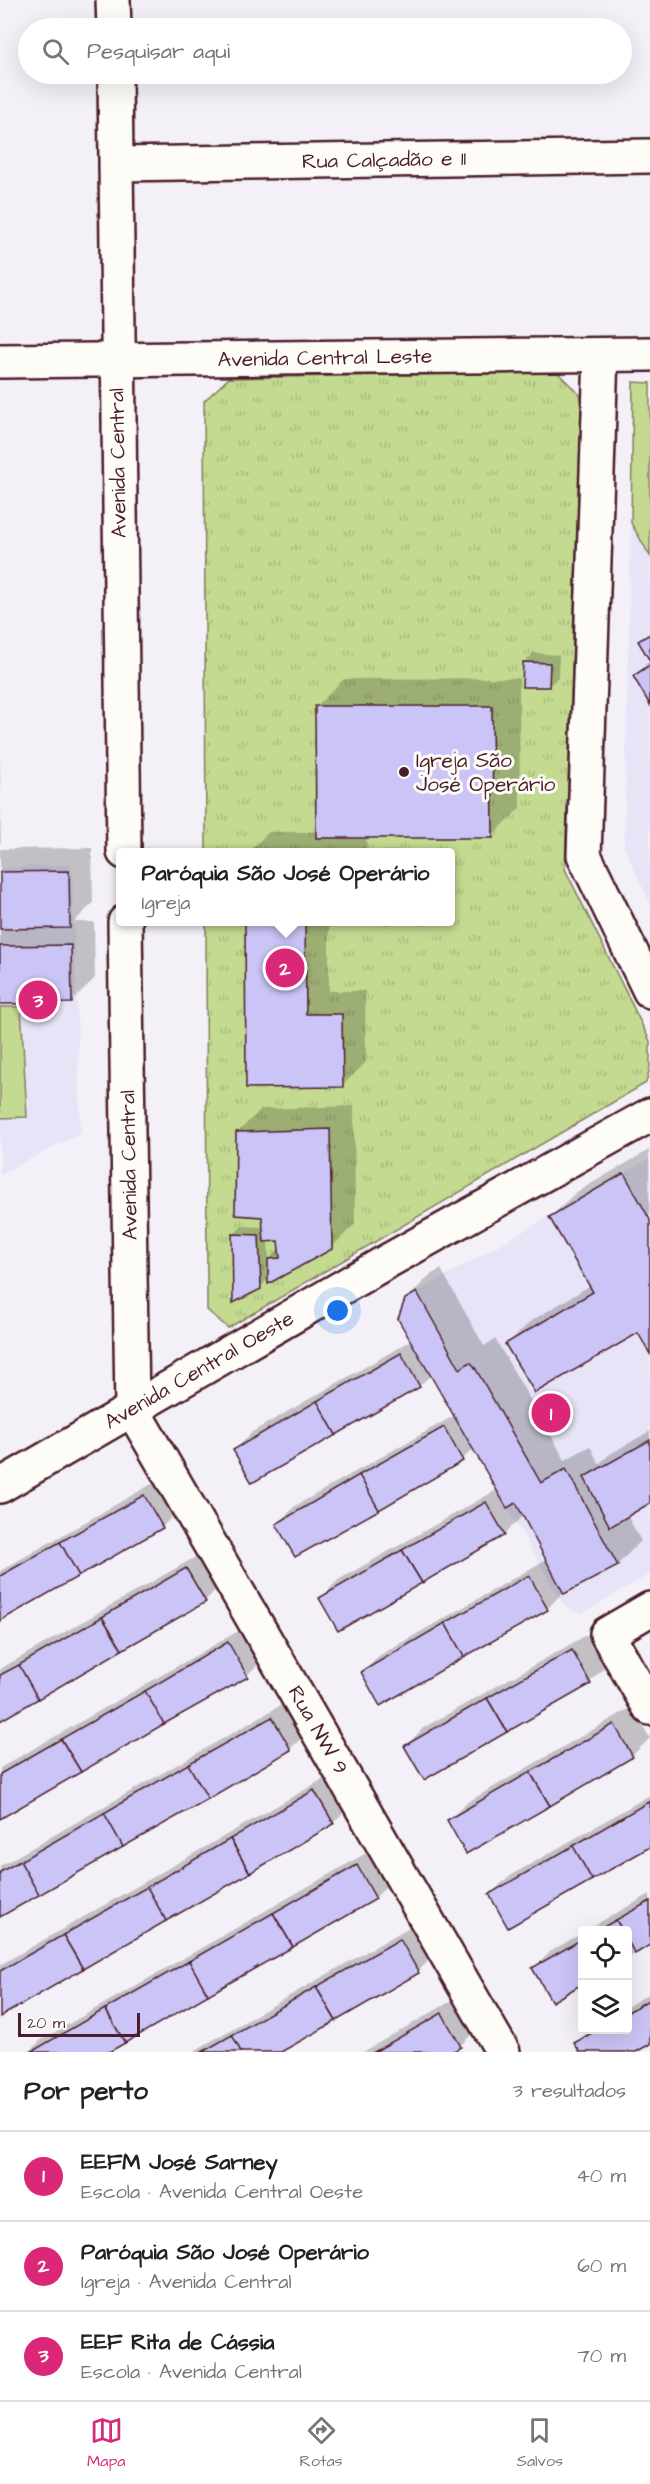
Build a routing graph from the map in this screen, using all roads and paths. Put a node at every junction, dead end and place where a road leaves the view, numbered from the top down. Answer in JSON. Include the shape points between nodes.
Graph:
{"nodes":[{"id":1,"x":113,"y":0,"type":"edge"},
{"id":2,"x":114,"y":18,"type":"edge"},
{"id":3,"x":115,"y":84,"type":"edge"},
{"id":4,"x":650,"y":156,"type":"edge"},
{"id":5,"x":117,"y":164,"type":"junction"},
{"id":6,"x":650,"y":354,"type":"edge"},
{"id":7,"x":601,"y":355,"type":"junction"},
{"id":8,"x":117,"y":360,"type":"junction"},
{"id":9,"x":0,"y":361,"type":"edge"},
{"id":10,"x":124,"y":848,"type":"edge"},
{"id":11,"x":125,"y":926,"type":"edge"},
{"id":12,"x":650,"y":991,"type":"edge"},
{"id":13,"x":650,"y":1115,"type":"edge"},
{"id":14,"x":132,"y":1409,"type":"junction"},
{"id":15,"x":0,"y":1486,"type":"edge"},
{"id":16,"x":650,"y":1609,"type":"edge"},
{"id":17,"x":650,"y":1708,"type":"edge"},
{"id":18,"x":503,"y":2052,"type":"edge"}],
"edges":[{"from":1,"to":2,"type":"street"},
{"from":3,"to":5,"type":"street","name":"Avenida Central"},
{"from":4,"to":5,"type":"street","name":"Rua Calçadão e 11"},
{"from":5,"to":8,"type":"street","name":"Avenida Central"},
{"from":6,"to":7,"type":"street","name":"Avenida Central Leste"},
{"from":7,"to":8,"type":"street","name":"Avenida Central Leste"},
{"from":7,"to":12,"type":"street","via":[[584,855]]},
{"from":8,"to":9,"type":"street","name":"Avenida Central Leste"},
{"from":8,"to":10,"type":"street","name":"Avenida Central"},
{"from":11,"to":14,"type":"street","name":"Avenida Central"},
{"from":13,"to":14,"type":"street","name":"Avenida Central Oeste"},
{"from":14,"to":15,"type":"street","name":"Avenida Central Oeste"},
{"from":14,"to":18,"type":"street","name":"Rua NW 9"},
{"from":16,"to":17,"type":"street","via":[[607,1634]]}]}
